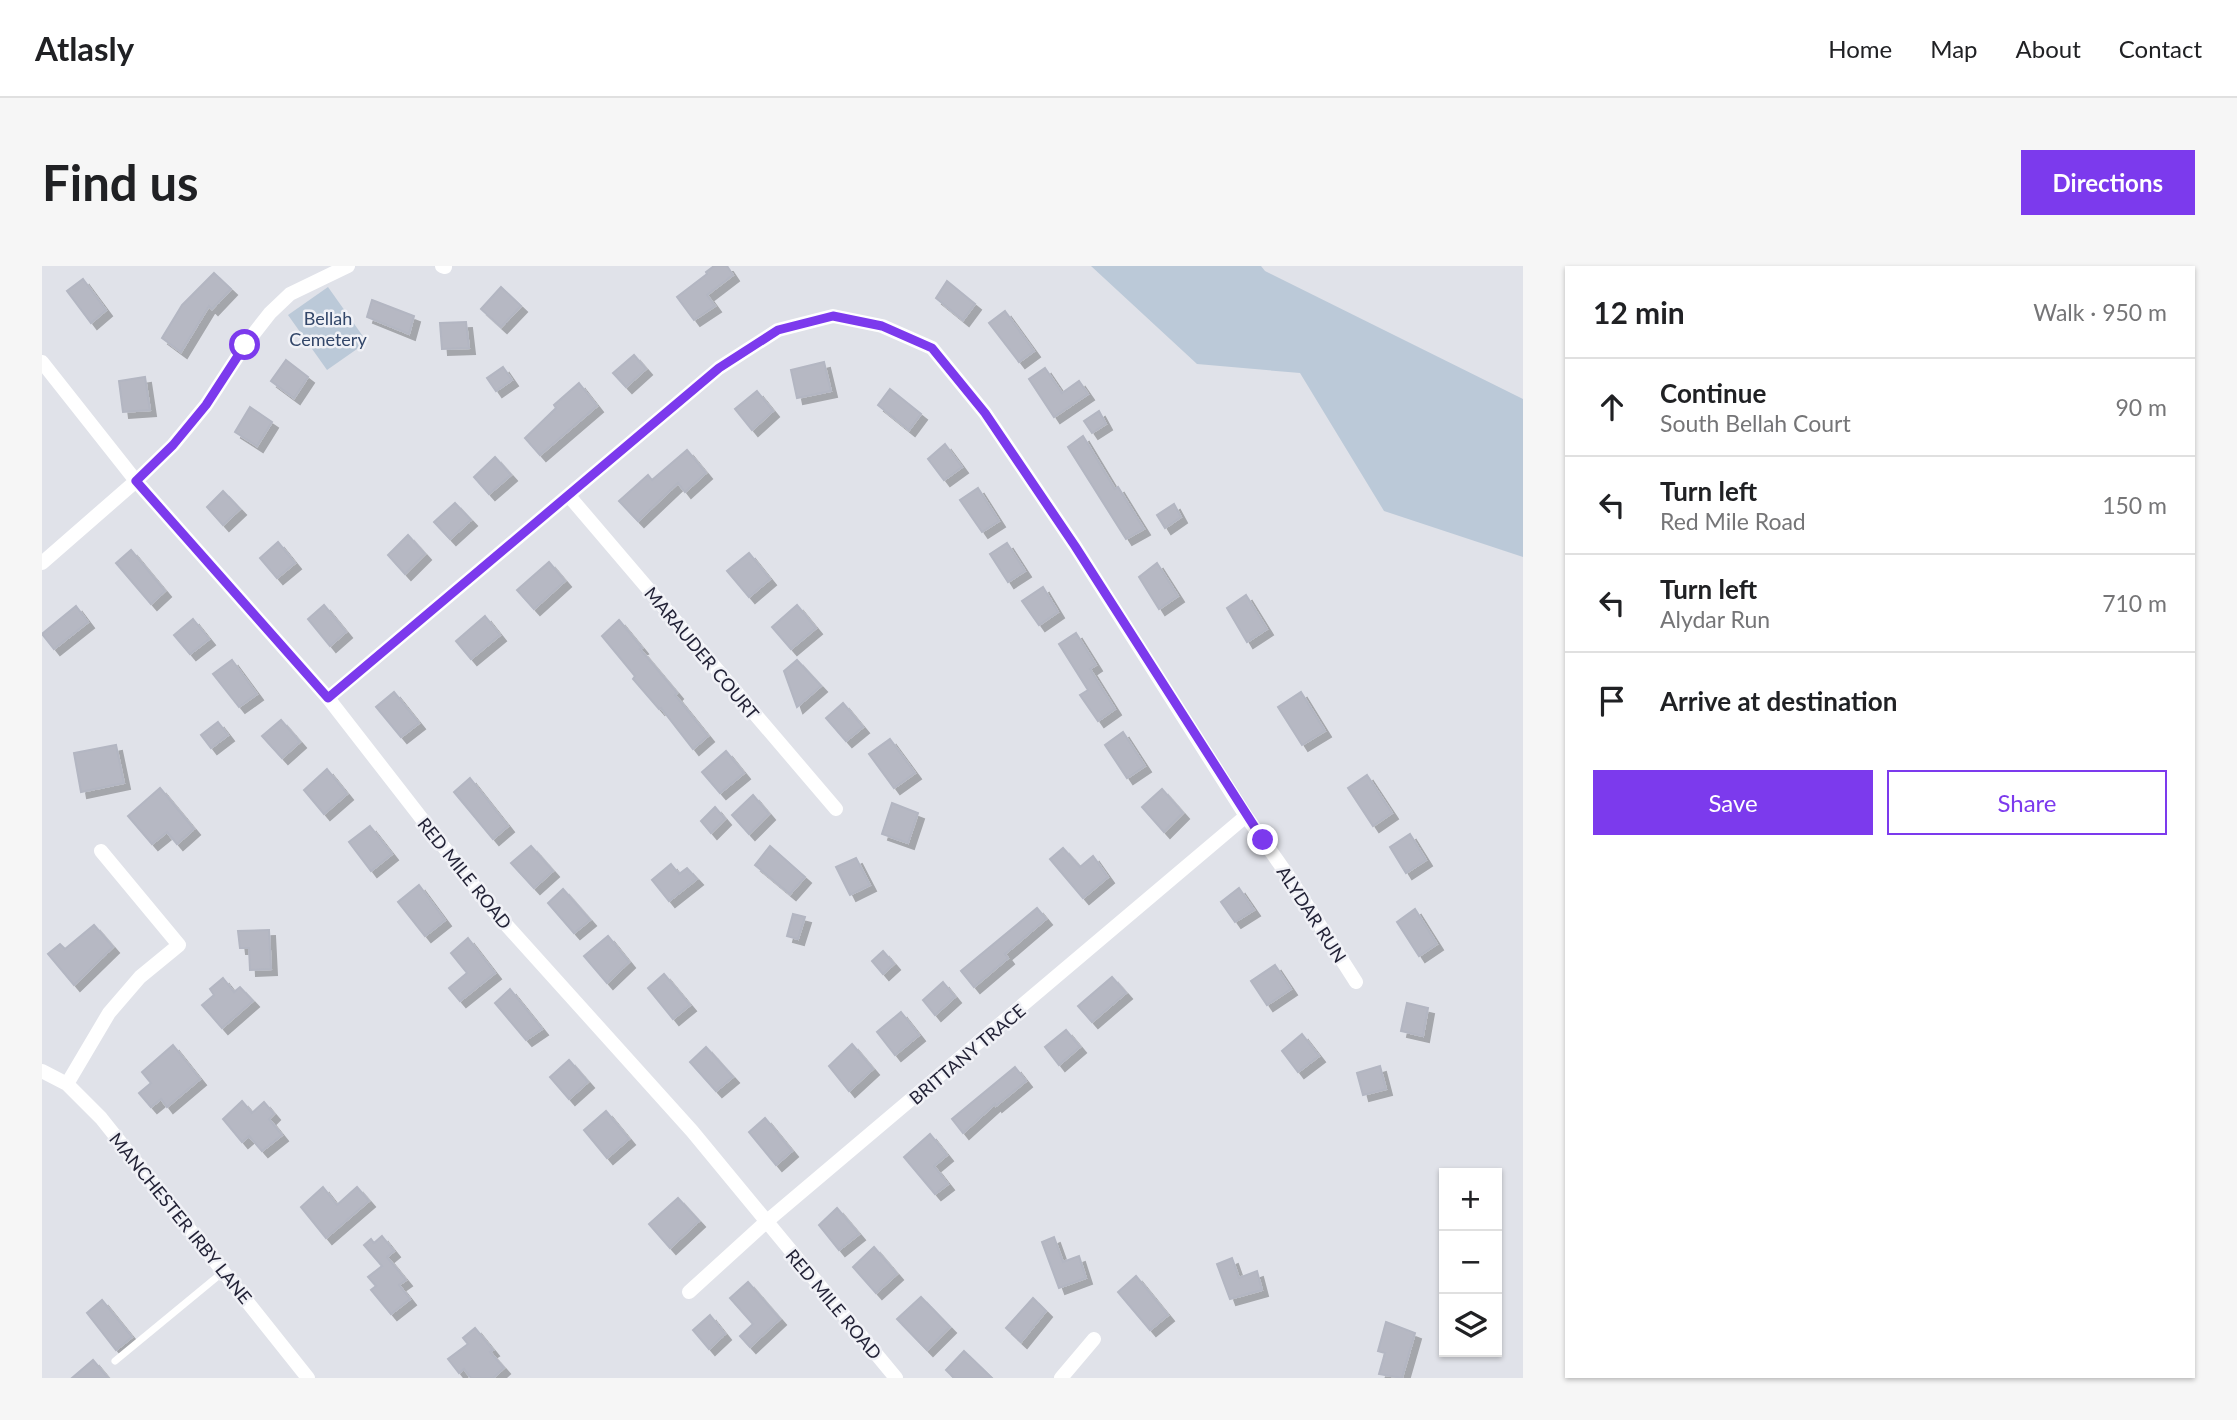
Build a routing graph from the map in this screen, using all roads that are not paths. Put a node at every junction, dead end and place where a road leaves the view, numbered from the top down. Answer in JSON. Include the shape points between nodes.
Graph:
{"nodes":[{"id":1,"x":348,"y":266,"type":"edge"},
{"id":2,"x":42,"y":362,"type":"edge"},
{"id":3,"x":136,"y":481,"type":"junction"},
{"id":4,"x":569,"y":496,"type":"junction"},
{"id":5,"x":42,"y":564,"type":"edge"},
{"id":6,"x":328,"y":698,"type":"junction"},
{"id":7,"x":836,"y":810,"type":"dead end"},
{"id":8,"x":1246,"y":816,"type":"junction"},
{"id":9,"x":101,"y":851,"type":"dead end"},
{"id":10,"x":1356,"y":982,"type":"dead end"},
{"id":11,"x":42,"y":1071,"type":"edge"},
{"id":12,"x":67,"y":1084,"type":"junction"},
{"id":13,"x":766,"y":1222,"type":"junction"},
{"id":14,"x":223,"y":1272,"type":"junction"},
{"id":15,"x":689,"y":1292,"type":"dead end"},
{"id":16,"x":1094,"y":1339,"type":"dead end"},
{"id":17,"x":115,"y":1361,"type":"dead end"},
{"id":18,"x":308,"y":1378,"type":"edge"},
{"id":19,"x":896,"y":1378,"type":"edge"},
{"id":20,"x":1061,"y":1378,"type":"edge"}],
"edges":[{"from":1,"to":3,"type":"street","via":[[290,294],[270,313],[206,405]]},
{"from":2,"to":3,"type":"street","name":"RED MILE ROAD"},
{"from":3,"to":5,"type":"street"},
{"from":3,"to":6,"type":"street","name":"RED MILE ROAD"},
{"from":4,"to":6,"type":"street","name":"ALYDAR RUN"},
{"from":4,"to":7,"type":"street","name":"MARAUDER COURT"},
{"from":4,"to":8,"type":"street","name":"ALYDAR RUN","via":[[719,368],[778,330],[833,316],[882,326],[932,348],[985,413],[1075,546]]},
{"from":6,"to":13,"type":"street","name":"RED MILE ROAD","via":[[492,909],[692,1131]]},
{"from":8,"to":10,"type":"street","name":"ALYDAR RUN"},
{"from":8,"to":13,"type":"street","name":"BRITTANY TRACE"},
{"from":9,"to":12,"type":"street","via":[[179,945],[140,977],[108,1013]]},
{"from":11,"to":12,"type":"street","name":"MANCHESTER IRBY LANE"},
{"from":12,"to":14,"type":"street","name":"MANCHESTER IRBY LANE","via":[[101,1118]]},
{"from":13,"to":15,"type":"street","name":"BRITTANY TRACE"},
{"from":13,"to":19,"type":"street","name":"RED MILE ROAD"},
{"from":14,"to":17,"type":"lane"},
{"from":14,"to":18,"type":"street","name":"MANCHESTER IRBY LANE"},
{"from":16,"to":20,"type":"street"}]}
